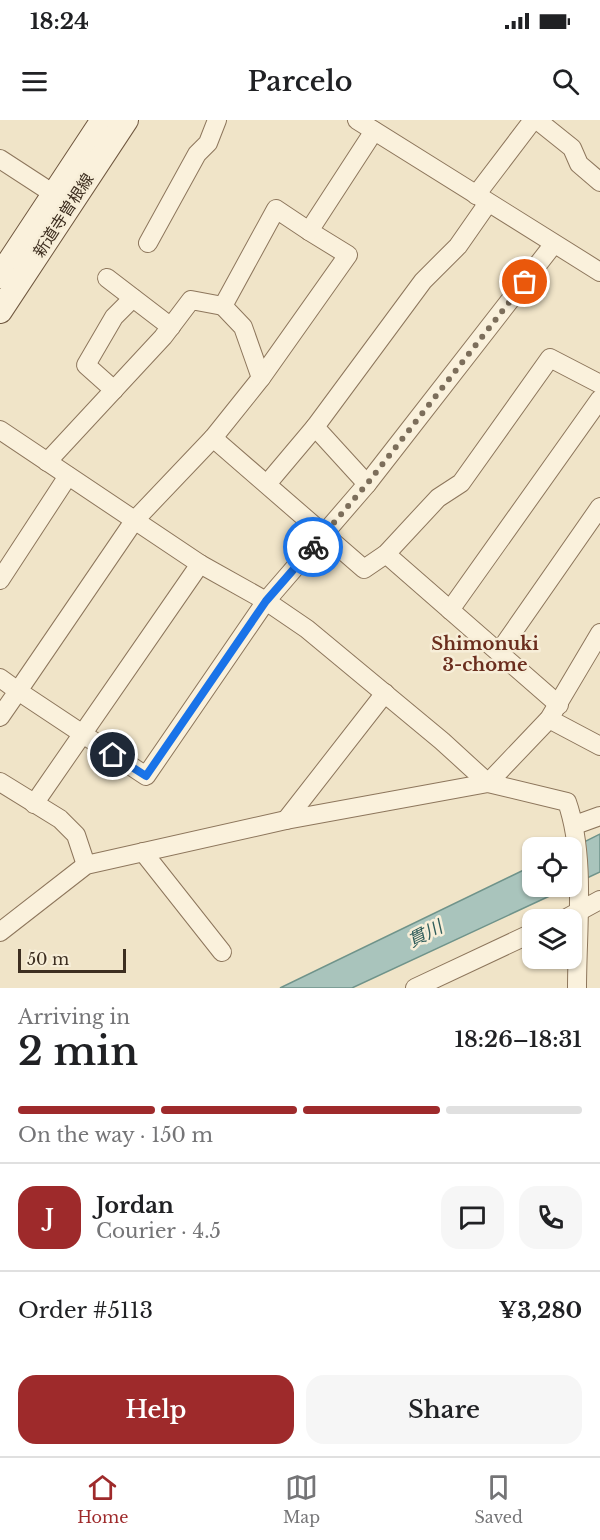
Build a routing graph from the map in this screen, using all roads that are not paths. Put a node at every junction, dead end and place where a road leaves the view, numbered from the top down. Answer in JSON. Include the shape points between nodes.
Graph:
{"nodes":[{"id":1,"x":126,"y":120,"type":"edge"},
{"id":2,"x":217,"y":120,"type":"edge"},
{"id":3,"x":357,"y":120,"type":"edge"},
{"id":4,"x":535,"y":120,"type":"edge"},
{"id":5,"x":98,"y":122,"type":"edge"},
{"id":6,"x":374,"y":131,"type":"junction"},
{"id":7,"x":0,"y":159,"type":"edge"},
{"id":8,"x":600,"y":182,"type":"edge"},
{"id":9,"x":61,"y":199,"type":"junction"},
{"id":10,"x":482,"y":199,"type":"junction"},
{"id":11,"x":309,"y":231,"type":"junction"},
{"id":12,"x":148,"y":243,"type":"dead end"},
{"id":13,"x":554,"y":245,"type":"junction"},
{"id":14,"x":2,"y":268,"type":"edge"},
{"id":15,"x":600,"y":272,"type":"edge"},
{"id":16,"x":107,"y":278,"type":"dead end"},
{"id":17,"x":133,"y":298,"type":"junction"},
{"id":18,"x":223,"y":306,"type":"junction"},
{"id":19,"x":0,"y":311,"type":"edge"},
{"id":20,"x":171,"y":327,"type":"junction"},
{"id":21,"x":261,"y":378,"type":"junction"},
{"id":22,"x":600,"y":384,"type":"edge"},
{"id":23,"x":114,"y":390,"type":"junction"},
{"id":24,"x":600,"y":399,"type":"edge"},
{"id":25,"x":315,"y":427,"type":"junction"},
{"id":26,"x":0,"y":430,"type":"edge"},
{"id":27,"x":213,"y":438,"type":"junction"},
{"id":28,"x":47,"y":462,"type":"junction"},
{"id":29,"x":68,"y":476,"type":"junction"},
{"id":30,"x":267,"y":484,"type":"junction"},
{"id":31,"x":367,"y":484,"type":"junction"},
{"id":32,"x":600,"y":507,"type":"edge"},
{"id":33,"x":134,"y":521,"type":"junction"},
{"id":34,"x":324,"y":534,"type":"junction"},
{"id":35,"x":387,"y":554,"type":"junction"},
{"id":36,"x":200,"y":564,"type":"junction"},
{"id":37,"x":0,"y":580,"type":"edge"},
{"id":38,"x":266,"y":601,"type":"junction"},
{"id":39,"x":450,"y":610,"type":"junction"},
{"id":40,"x":597,"y":642,"type":"edge"},
{"id":41,"x":499,"y":652,"type":"junction"},
{"id":42,"x":0,"y":678,"type":"edge"},
{"id":43,"x":18,"y":691,"type":"junction"},
{"id":44,"x":385,"y":693,"type":"junction"},
{"id":45,"x":554,"y":712,"type":"junction"},
{"id":46,"x":0,"y":717,"type":"edge"},
{"id":47,"x":81,"y":734,"type":"junction"},
{"id":48,"x":600,"y":746,"type":"edge"},
{"id":49,"x":0,"y":782,"type":"edge"},
{"id":50,"x":488,"y":783,"type":"junction"},
{"id":51,"x":34,"y":804,"type":"junction"},
{"id":52,"x":600,"y":816,"type":"edge"},
{"id":53,"x":286,"y":820,"type":"junction"},
{"id":54,"x":575,"y":829,"type":"junction"},
{"id":55,"x":143,"y":852,"type":"junction"},
{"id":56,"x":86,"y":865,"type":"junction"},
{"id":57,"x":600,"y":900,"type":"edge"},
{"id":58,"x":573,"y":909,"type":"edge"},
{"id":59,"x":582,"y":910,"type":"edge"},
{"id":60,"x":0,"y":932,"type":"edge"},
{"id":61,"x":522,"y":938,"type":"edge"},
{"id":62,"x":222,"y":952,"type":"dead end"},
{"id":63,"x":575,"y":969,"type":"edge"},
{"id":64,"x":415,"y":988,"type":"edge"},
{"id":65,"x":577,"y":988,"type":"edge"}],
"edges":[{"from":1,"to":9,"type":"main road","name":"新道寺曽根線"},
{"from":2,"to":12,"type":"street","via":[[208,143],[197,154]]},
{"from":3,"to":6,"type":"street"},
{"from":4,"to":8,"type":"street","via":[[572,148],[579,164]]},
{"from":4,"to":10,"type":"street"},
{"from":5,"to":9,"type":"main road","name":"新道寺曽根線"},
{"from":6,"to":10,"type":"street"},
{"from":6,"to":11,"type":"street"},
{"from":7,"to":9,"type":"street"},
{"from":9,"to":14,"type":"main road","name":"新道寺曽根線"},
{"from":9,"to":19,"type":"main road","name":"新道寺曽根線"},
{"from":10,"to":13,"type":"street"},
{"from":10,"to":25,"type":"street","via":[[458,246],[423,281]]},
{"from":11,"to":18,"type":"street","via":[[276,209]]},
{"from":11,"to":21,"type":"street","via":[[348,255]]},
{"from":13,"to":15,"type":"street"},
{"from":13,"to":31,"type":"street"},
{"from":16,"to":17,"type":"street"},
{"from":17,"to":20,"type":"street"},
{"from":17,"to":23,"type":"street","via":[[114,317],[86,365]]},
{"from":18,"to":20,"type":"street","via":[[191,300]]},
{"from":18,"to":21,"type":"street","via":[[243,327]]},
{"from":20,"to":23,"type":"street"},
{"from":21,"to":27,"type":"street"},
{"from":22,"to":35,"type":"street","via":[[550,358],[461,483],[438,498]]},
{"from":23,"to":28,"type":"street"},
{"from":24,"to":39,"type":"street"},
{"from":25,"to":30,"type":"street"},
{"from":25,"to":31,"type":"street"},
{"from":26,"to":28,"type":"street"},
{"from":27,"to":30,"type":"street"},
{"from":27,"to":33,"type":"street"},
{"from":28,"to":29,"type":"street"},
{"from":29,"to":33,"type":"street"},
{"from":29,"to":37,"type":"street"},
{"from":30,"to":34,"type":"street"},
{"from":31,"to":34,"type":"street"},
{"from":32,"to":41,"type":"street"},
{"from":33,"to":36,"type":"street"},
{"from":33,"to":43,"type":"street"},
{"from":34,"to":35,"type":"street","via":[[364,569]]},
{"from":34,"to":38,"type":"street"},
{"from":35,"to":39,"type":"street"},
{"from":36,"to":38,"type":"street"},
{"from":36,"to":47,"type":"street"},
{"from":38,"to":44,"type":"street"},
{"from":38,"to":47,"type":"street","via":[[146,776]]},
{"from":39,"to":41,"type":"street"},
{"from":40,"to":45,"type":"street"},
{"from":41,"to":45,"type":"street"},
{"from":42,"to":43,"type":"street"},
{"from":43,"to":46,"type":"street"},
{"from":43,"to":47,"type":"street"},
{"from":44,"to":50,"type":"street"},
{"from":44,"to":53,"type":"street"},
{"from":45,"to":48,"type":"street"},
{"from":45,"to":50,"type":"street"},
{"from":47,"to":51,"type":"street"},
{"from":49,"to":51,"type":"street"},
{"from":50,"to":53,"type":"street"},
{"from":50,"to":54,"type":"street","via":[[567,802]]},
{"from":51,"to":56,"type":"street","via":[[60,819],[76,835]]},
{"from":52,"to":54,"type":"street"},
{"from":53,"to":55,"type":"street"},
{"from":54,"to":58,"type":"street","via":[[578,895]]},
{"from":55,"to":56,"type":"street"},
{"from":55,"to":62,"type":"street"},
{"from":56,"to":60,"type":"street"},
{"from":57,"to":59,"type":"street"},
{"from":61,"to":64,"type":"street"},
{"from":63,"to":65,"type":"street"}]}
